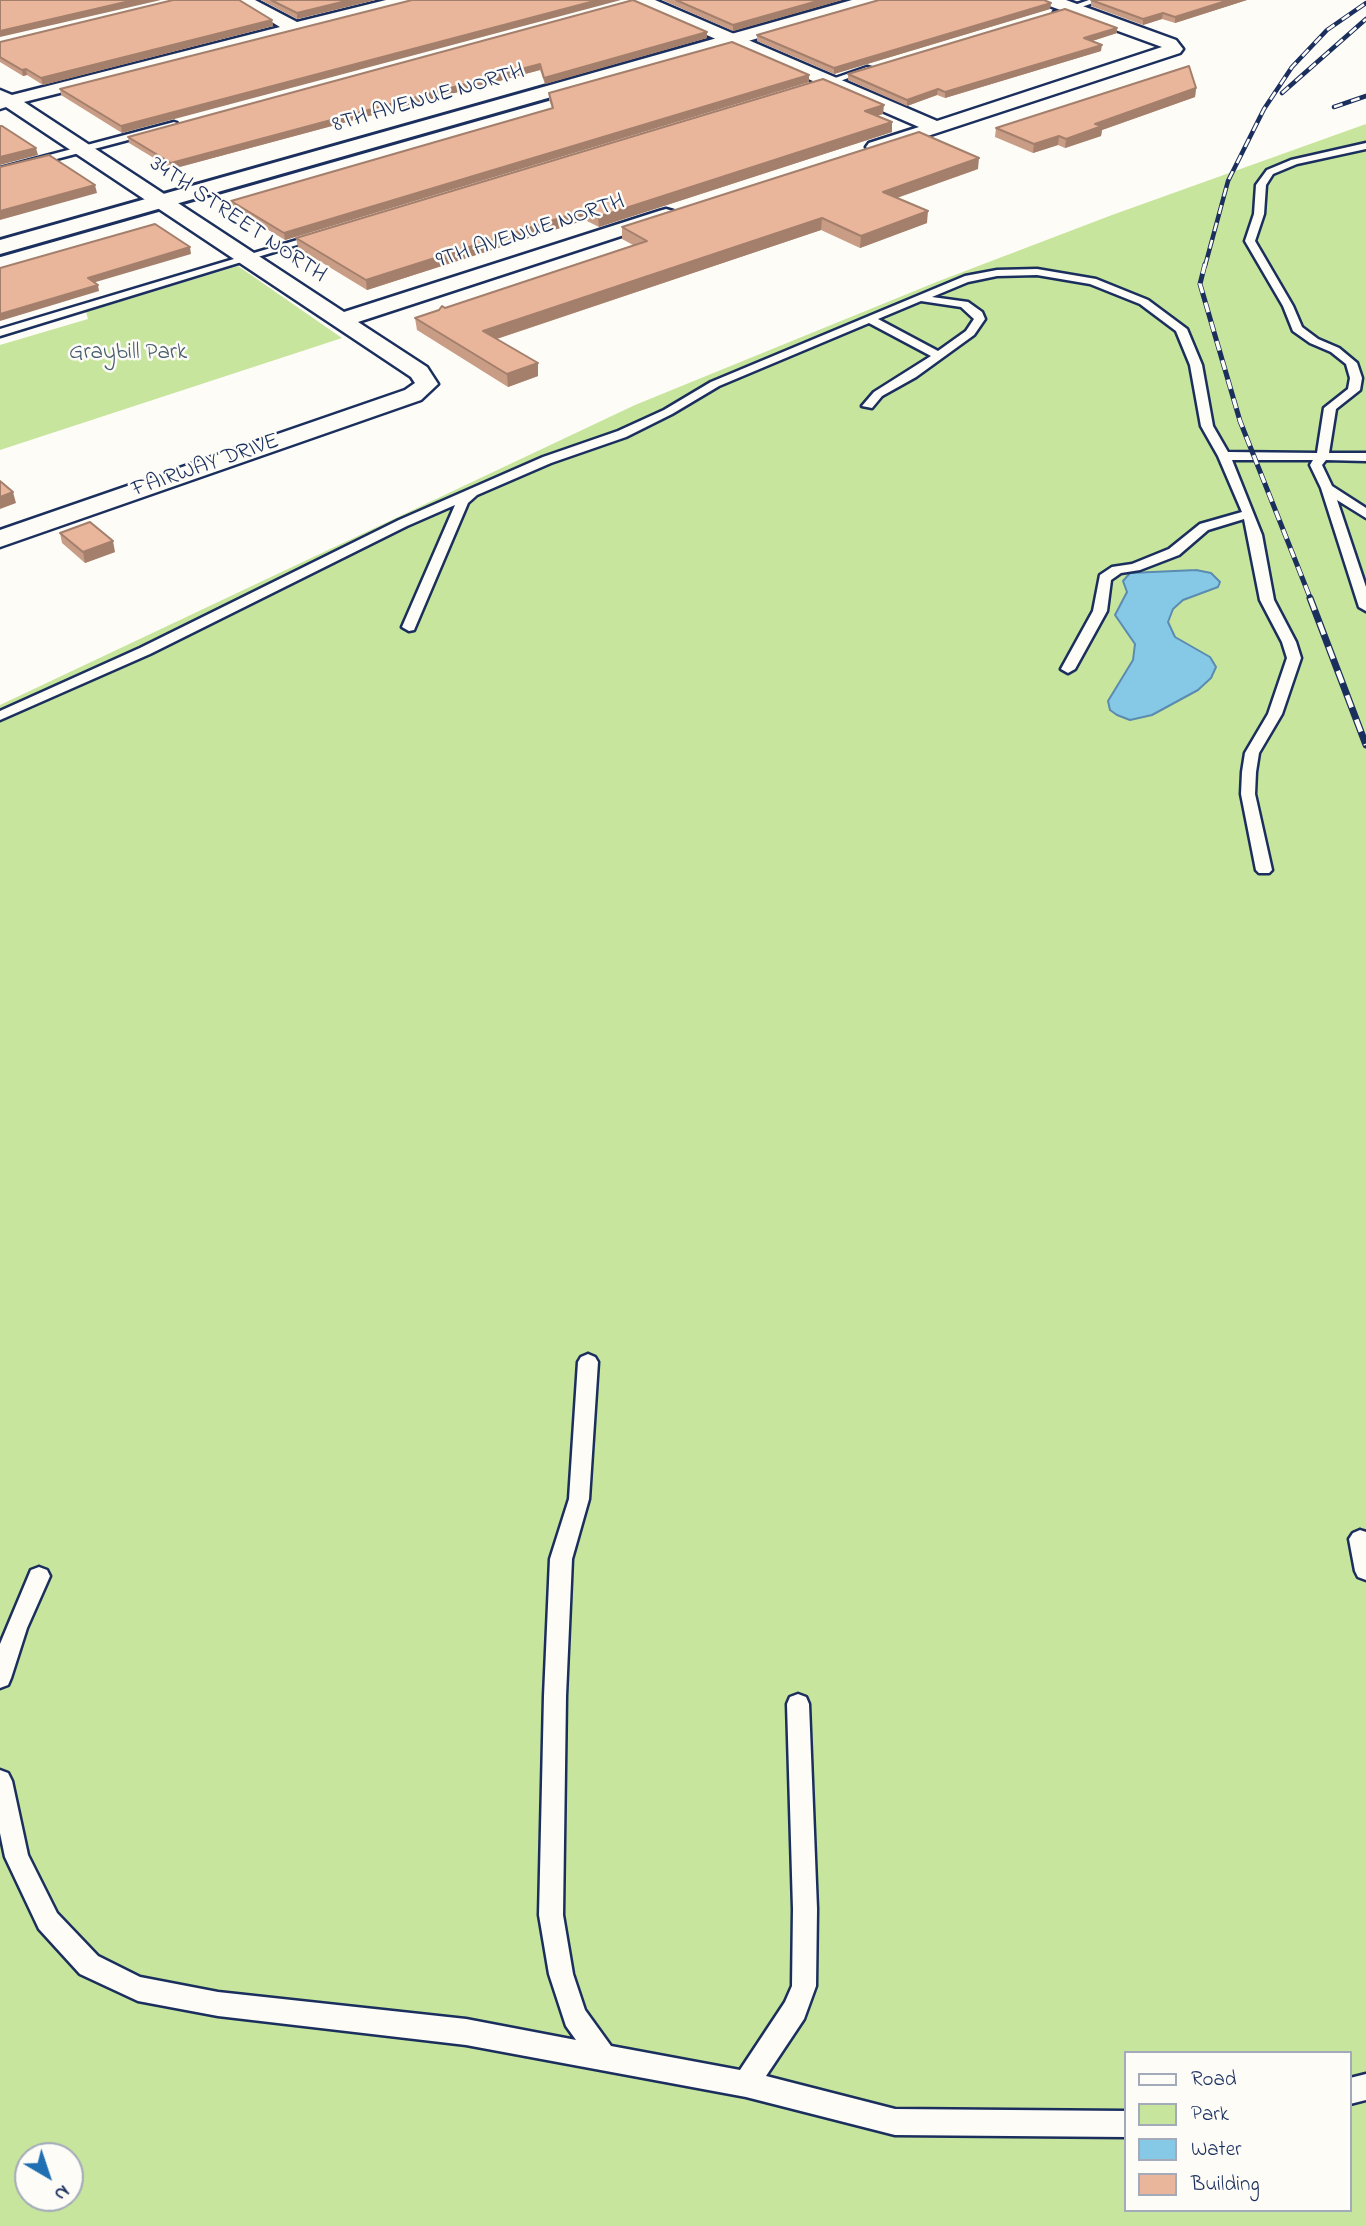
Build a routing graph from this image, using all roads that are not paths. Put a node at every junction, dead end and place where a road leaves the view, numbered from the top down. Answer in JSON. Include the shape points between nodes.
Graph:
{"nodes":[{"id":1,"x":243,"y":0,"type":"edge"},
{"id":2,"x":406,"y":0,"type":"edge"},
{"id":3,"x":872,"y":0,"type":"edge"},
{"id":4,"x":1098,"y":0,"type":"edge"},
{"id":5,"x":637,"y":1,"type":"edge"},
{"id":6,"x":1048,"y":8,"type":"edge"},
{"id":7,"x":1072,"y":8,"type":"junction"},
{"id":8,"x":295,"y":28,"type":"junction"},
{"id":9,"x":733,"y":40,"type":"junction"},
{"id":10,"x":881,"y":66,"type":"edge"},
{"id":11,"x":831,"y":81,"type":"junction"},
{"id":12,"x":804,"y":89,"type":"edge"},
{"id":13,"x":3,"y":99,"type":"edge"},
{"id":14,"x":189,"y":121,"type":"edge"},
{"id":15,"x":937,"y":128,"type":"junction"},
{"id":16,"x":1366,"y":146,"type":"edge"},
{"id":17,"x":83,"y":149,"type":"junction"},
{"id":18,"x":857,"y":153,"type":"edge"},
{"id":19,"x":0,"y":171,"type":"edge"},
{"id":20,"x":162,"y":201,"type":"junction"},
{"id":21,"x":685,"y":209,"type":"edge"},
{"id":22,"x":327,"y":234,"type":"edge"},
{"id":23,"x":0,"y":247,"type":"edge"},
{"id":24,"x":247,"y":259,"type":"junction"},
{"id":25,"x":916,"y":299,"type":"junction"},
{"id":26,"x":867,"y":319,"type":"junction"},
{"id":27,"x":342,"y":320,"type":"junction"},
{"id":28,"x":0,"y":333,"type":"edge"},
{"id":29,"x":936,"y":355,"type":"junction"},
{"id":30,"x":413,"y":395,"type":"joint"},
{"id":31,"x":868,"y":406,"type":"dead end"},
{"id":32,"x":1224,"y":456,"type":"junction"},
{"id":33,"x":1322,"y":457,"type":"junction"},
{"id":34,"x":1366,"y":457,"type":"edge"},
{"id":35,"x":1327,"y":488,"type":"junction"},
{"id":36,"x":477,"y":491,"type":"junction"},
{"id":37,"x":1249,"y":514,"type":"junction"},
{"id":38,"x":1366,"y":514,"type":"edge"},
{"id":39,"x":0,"y":539,"type":"edge"},
{"id":40,"x":1366,"y":607,"type":"edge"},
{"id":41,"x":409,"y":627,"type":"dead end"},
{"id":42,"x":1068,"y":669,"type":"dead end"},
{"id":43,"x":0,"y":716,"type":"edge"},
{"id":44,"x":1264,"y":870,"type":"dead end"},
{"id":45,"x":588,"y":1362,"type":"dead end"},
{"id":46,"x":1360,"y":1539,"type":"dead end"},
{"id":47,"x":1366,"y":1571,"type":"edge"},
{"id":48,"x":39,"y":1576,"type":"dead end"},
{"id":49,"x":0,"y":1678,"type":"edge"},
{"id":50,"x":798,"y":1703,"type":"dead end"},
{"id":51,"x":0,"y":1781,"type":"edge"},
{"id":52,"x":604,"y":2058,"type":"junction"},
{"id":53,"x":746,"y":2084,"type":"junction"},
{"id":54,"x":1124,"y":2124,"type":"edge"}],
"edges":[{"from":1,"to":8,"type":"street"},
{"from":2,"to":8,"type":"street"},
{"from":3,"to":9,"type":"street","name":"8TH AVENUE NORTH"},
{"from":4,"to":7,"type":"lane"},
{"from":5,"to":9,"type":"street"},
{"from":6,"to":7,"type":"street"},
{"from":7,"to":15,"type":"street","via":[[1174,49]]},
{"from":8,"to":13,"type":"street"},
{"from":9,"to":11,"type":"street"},
{"from":9,"to":20,"type":"street","name":"8TH AVENUE NORTH"},
{"from":10,"to":11,"type":"lane"},
{"from":11,"to":12,"type":"lane"},
{"from":11,"to":15,"type":"street"},
{"from":13,"to":17,"type":"street","name":"34TH STREET NORTH"},
{"from":14,"to":17,"type":"lane"},
{"from":15,"to":18,"type":"street"},
{"from":16,"to":33,"type":"lane","via":[[1270,172],[1261,185],[1259,214],[1250,241],[1297,329],[1351,363],[1356,378],[1354,390],[1330,408]]},
{"from":17,"to":19,"type":"lane"},
{"from":17,"to":20,"type":"street","name":"34TH STREET NORTH"},
{"from":20,"to":23,"type":"street","name":"8TH AVENUE NORTH"},
{"from":20,"to":24,"type":"street","name":"34TH STREET NORTH"},
{"from":21,"to":27,"type":"street","name":"9TH AVENUE NORTH"},
{"from":22,"to":24,"type":"lane"},
{"from":24,"to":27,"type":"street","name":"34TH STREET NORTH"},
{"from":24,"to":28,"type":"lane"},
{"from":25,"to":26,"type":"lane"},
{"from":25,"to":29,"type":"lane","via":[[955,301],[980,319],[970,333]]},
{"from":25,"to":32,"type":"lane","via":[[965,279],[1037,271],[1092,281],[1144,302],[1181,329],[1196,365],[1207,426]]},
{"from":26,"to":29,"type":"lane"},
{"from":26,"to":36,"type":"lane","via":[[715,384],[622,434]]},
{"from":27,"to":30,"type":"street","name":"34TH STREET NORTH","via":[[419,372],[427,384]]},
{"from":29,"to":31,"type":"lane","via":[[878,394]]},
{"from":30,"to":39,"type":"street","name":"FAIRWAY DRIVE"},
{"from":32,"to":33,"type":"lane"},
{"from":32,"to":37,"type":"lane"},
{"from":33,"to":34,"type":"lane"},
{"from":33,"to":35,"type":"lane","via":[[1316,465]]},
{"from":35,"to":38,"type":"lane"},
{"from":35,"to":40,"type":"lane"},
{"from":36,"to":41,"type":"lane","via":[[463,501]]},
{"from":36,"to":43,"type":"lane","via":[[298,573],[145,652]]},
{"from":37,"to":42,"type":"lane","via":[[1204,527],[1174,552],[1105,578],[1100,611]]},
{"from":37,"to":44,"type":"lane","via":[[1268,600],[1294,658],[1275,715],[1252,754],[1249,772],[1248,794]]},
{"from":45,"to":52,"type":"lane","via":[[579,1499],[561,1559],[551,1914],[561,1974],[575,2017]]},
{"from":46,"to":47,"type":"lane"},
{"from":48,"to":49,"type":"lane"},
{"from":50,"to":53,"type":"lane","via":[[804,1986],[795,2010]]},
{"from":51,"to":52,"type":"lane","via":[[17,1857],[48,1921],[89,1965],[138,1989],[218,2004],[466,2032]]},
{"from":52,"to":53,"type":"lane"},
{"from":53,"to":54,"type":"lane","via":[[895,2122]]}]}
